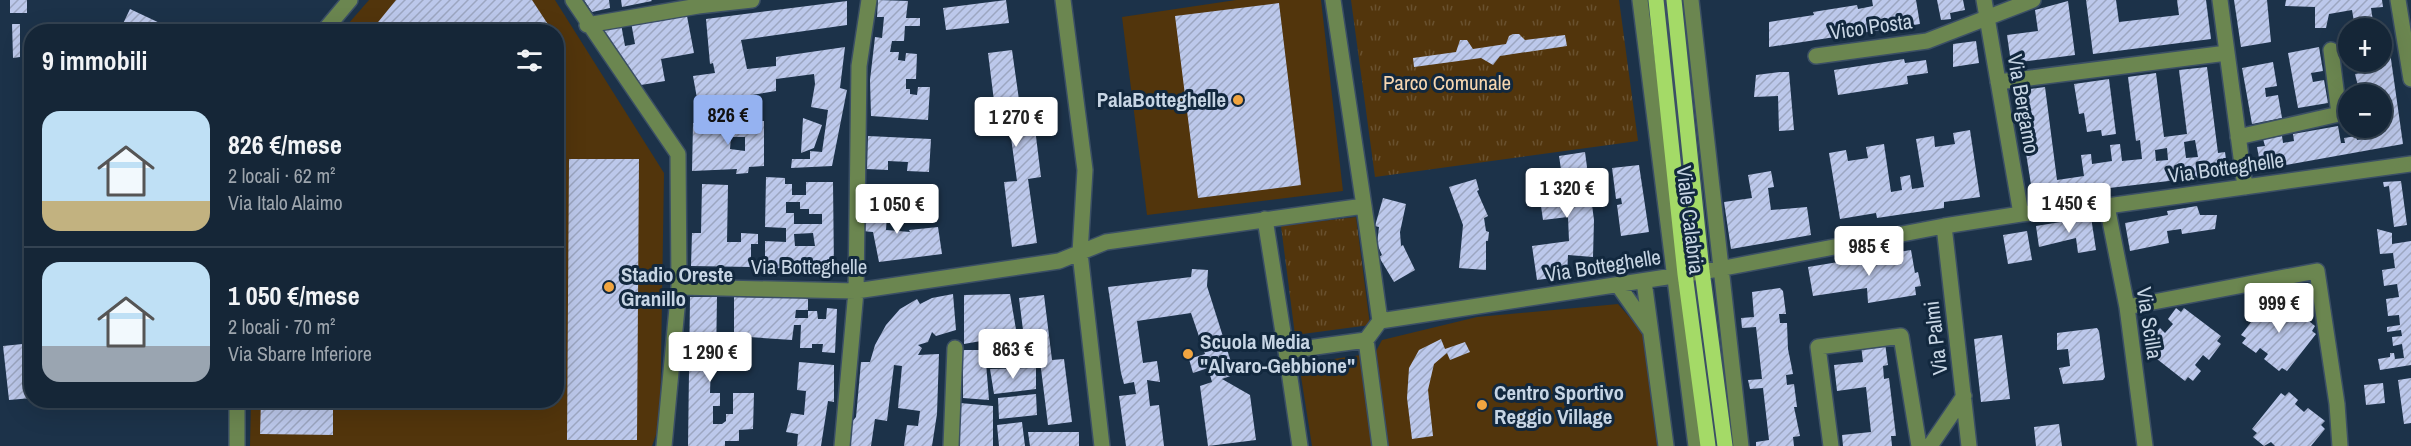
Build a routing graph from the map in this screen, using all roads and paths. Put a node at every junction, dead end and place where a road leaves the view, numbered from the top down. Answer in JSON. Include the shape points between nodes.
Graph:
{"nodes":[{"id":1,"x":350,"y":0,"type":"edge"},
{"id":2,"x":573,"y":0,"type":"edge"},
{"id":3,"x":752,"y":0,"type":"edge"},
{"id":4,"x":869,"y":0,"type":"edge"},
{"id":5,"x":1063,"y":0,"type":"edge"},
{"id":6,"x":1333,"y":0,"type":"edge"},
{"id":7,"x":1640,"y":0,"type":"edge"},
{"id":8,"x":1656,"y":0,"type":"edge"},
{"id":9,"x":1674,"y":0,"type":"edge"},
{"id":10,"x":1691,"y":0,"type":"edge"},
{"id":11,"x":1984,"y":0,"type":"edge"},
{"id":12,"x":2033,"y":0,"type":"edge"},
{"id":13,"x":2220,"y":0,"type":"edge"},
{"id":14,"x":2398,"y":0,"type":"edge"},
{"id":15,"x":1986,"y":17,"type":"junction"},
{"id":16,"x":330,"y":24,"type":"edge"},
{"id":17,"x":587,"y":25,"type":"junction"},
{"id":18,"x":2331,"y":50,"type":"dead end"},
{"id":19,"x":2227,"y":53,"type":"junction"},
{"id":20,"x":1816,"y":56,"type":"dead end"},
{"id":21,"x":2411,"y":79,"type":"edge"},
{"id":22,"x":1998,"y":82,"type":"junction"},
{"id":23,"x":2238,"y":137,"type":"junction"},
{"id":24,"x":2411,"y":164,"type":"edge"},
{"id":25,"x":2245,"y":187,"type":"junction"},
{"id":26,"x":1364,"y":206,"type":"junction"},
{"id":27,"x":2107,"y":206,"type":"junction"},
{"id":28,"x":2021,"y":214,"type":"junction"},
{"id":29,"x":1265,"y":219,"type":"junction"},
{"id":30,"x":1944,"y":226,"type":"junction"},
{"id":31,"x":1080,"y":252,"type":"junction"},
{"id":32,"x":1719,"y":268,"type":"junction"},
{"id":33,"x":1702,"y":271,"type":"junction"},
{"id":34,"x":1681,"y":275,"type":"junction"},
{"id":35,"x":1644,"y":281,"type":"junction"},
{"id":36,"x":1618,"y":285,"type":"junction"},
{"id":37,"x":679,"y":287,"type":"junction"},
{"id":38,"x":856,"y":291,"type":"junction"},
{"id":39,"x":2127,"y":306,"type":"junction"},
{"id":40,"x":1380,"y":321,"type":"junction"},
{"id":41,"x":1653,"y":333,"type":"junction"},
{"id":42,"x":1366,"y":340,"type":"junction"},
{"id":43,"x":955,"y":348,"type":"dead end"},
{"id":44,"x":1286,"y":351,"type":"junction"},
{"id":45,"x":1964,"y":396,"type":"junction"},
{"id":46,"x":237,"y":408,"type":"edge"},
{"id":47,"x":237,"y":446,"type":"edge"},
{"id":48,"x":664,"y":446,"type":"edge"},
{"id":49,"x":842,"y":446,"type":"edge"},
{"id":50,"x":951,"y":446,"type":"edge"},
{"id":51,"x":1102,"y":446,"type":"edge"},
{"id":52,"x":1300,"y":446,"type":"edge"},
{"id":53,"x":1380,"y":446,"type":"edge"},
{"id":54,"x":1666,"y":446,"type":"edge"},
{"id":55,"x":1696,"y":446,"type":"edge"},
{"id":56,"x":1708,"y":446,"type":"edge"},
{"id":57,"x":1725,"y":446,"type":"edge"},
{"id":58,"x":1741,"y":446,"type":"edge"},
{"id":59,"x":1831,"y":446,"type":"edge"},
{"id":60,"x":1918,"y":446,"type":"edge"},
{"id":61,"x":1930,"y":446,"type":"edge"},
{"id":62,"x":1969,"y":446,"type":"edge"},
{"id":63,"x":2145,"y":446,"type":"edge"},
{"id":64,"x":2340,"y":446,"type":"edge"}],
"edges":[{"from":1,"to":16,"type":"street"},
{"from":2,"to":17,"type":"street"},
{"from":3,"to":17,"type":"street"},
{"from":4,"to":38,"type":"street","via":[[859,66]]},
{"from":5,"to":31,"type":"street","via":[[1085,170]]},
{"from":6,"to":26,"type":"street"},
{"from":7,"to":34,"type":"street","name":"Viale Calabria"},
{"from":8,"to":34,"type":"main road","name":"Viale Calabria"},
{"from":9,"to":33,"type":"main road","name":"Viale Calabria"},
{"from":10,"to":32,"type":"street","name":"Viale Calabria"},
{"from":11,"to":15,"type":"street","name":"Via Bergamo"},
{"from":12,"to":15,"type":"street","name":"Vico Posta"},
{"from":13,"to":19,"type":"street"},
{"from":14,"to":21,"type":"street"},
{"from":15,"to":20,"type":"street","name":"Vico Posta","via":[[1927,41]]},
{"from":15,"to":22,"type":"street","name":"Via Bergamo"},
{"from":17,"to":37,"type":"street","via":[[678,154]]},
{"from":18,"to":23,"type":"street","via":[[2339,114]]},
{"from":19,"to":22,"type":"street"},
{"from":19,"to":23,"type":"street"},
{"from":22,"to":28,"type":"street","name":"Via Bergamo"},
{"from":23,"to":25,"type":"street"},
{"from":24,"to":25,"type":"street","name":"Via Botteghelle"},
{"from":25,"to":27,"type":"street","name":"Via Botteghelle"},
{"from":26,"to":29,"type":"street","name":"Via Botteghelle"},
{"from":26,"to":40,"type":"street"},
{"from":27,"to":28,"type":"street","name":"Via Botteghelle"},
{"from":27,"to":39,"type":"street","name":"Via Scilla"},
{"from":28,"to":30,"type":"street","name":"Via Botteghelle"},
{"from":29,"to":31,"type":"street","name":"Via Botteghelle","via":[[1106,242]]},
{"from":29,"to":44,"type":"street"},
{"from":30,"to":32,"type":"street","name":"Via Botteghelle"},
{"from":30,"to":45,"type":"street","name":"Via Palmi"},
{"from":31,"to":38,"type":"street","name":"Via Botteghelle","via":[[1059,261]]},
{"from":31,"to":51,"type":"street"},
{"from":32,"to":33,"type":"street","name":"Via Botteghelle"},
{"from":32,"to":58,"type":"street","name":"Viale Calabria"},
{"from":33,"to":34,"type":"street","name":"Via Botteghelle"},
{"from":33,"to":57,"type":"main road","name":"Viale Calabria"},
{"from":34,"to":35,"type":"street","name":"Via Botteghelle"},
{"from":34,"to":55,"type":"street","name":"Viale Calabria"},
{"from":34,"to":56,"type":"main road","name":"Viale Calabria"},
{"from":35,"to":36,"type":"street","name":"Via Botteghelle"},
{"from":35,"to":41,"type":"street"},
{"from":36,"to":40,"type":"street","name":"Via Botteghelle"},
{"from":36,"to":41,"type":"street"},
{"from":37,"to":38,"type":"street","name":"Via Botteghelle"},
{"from":37,"to":48,"type":"street"},
{"from":38,"to":49,"type":"street"},
{"from":39,"to":63,"type":"street","name":"Via Scilla"},
{"from":39,"to":64,"type":"street","via":[[2317,271]]},
{"from":40,"to":42,"type":"street"},
{"from":41,"to":54,"type":"street"},
{"from":42,"to":44,"type":"street"},
{"from":42,"to":53,"type":"street"},
{"from":43,"to":50,"type":"street"},
{"from":44,"to":52,"type":"street"},
{"from":45,"to":61,"type":"street"},
{"from":45,"to":62,"type":"street","name":"Via Palmi"},
{"from":46,"to":47,"type":"street"},
{"from":59,"to":60,"type":"street","name":"Via Palmi","via":[[1818,347],[1901,336]]}]}
